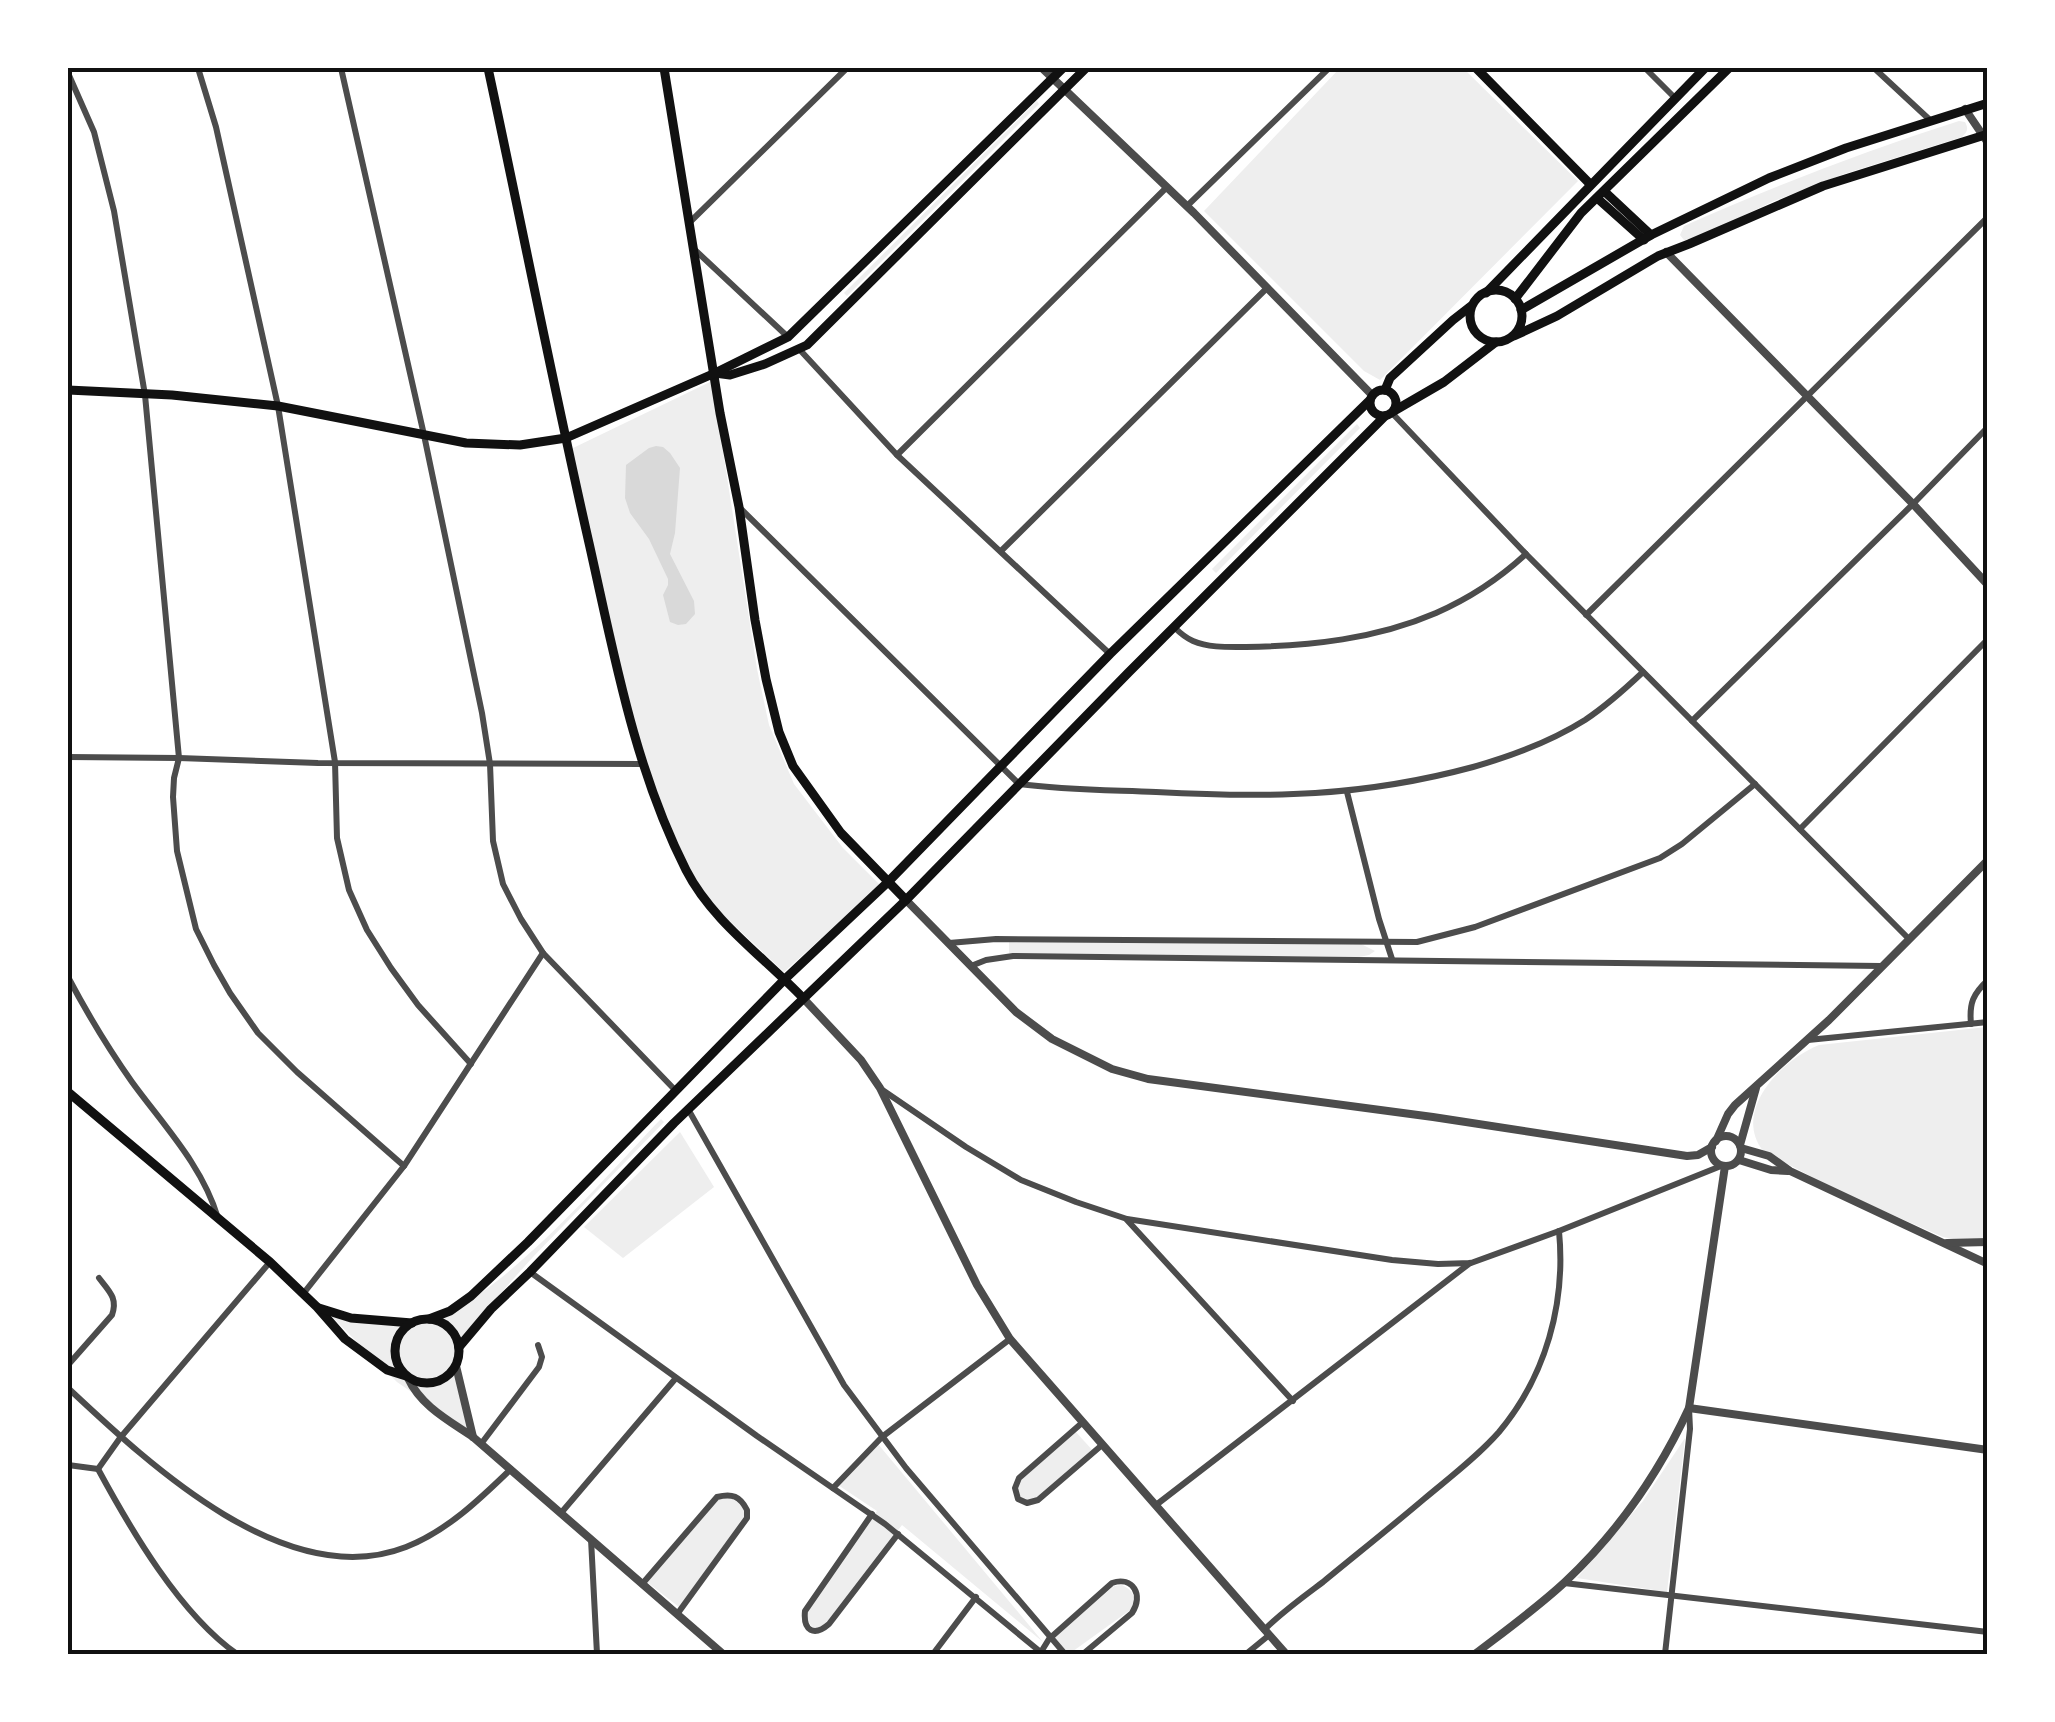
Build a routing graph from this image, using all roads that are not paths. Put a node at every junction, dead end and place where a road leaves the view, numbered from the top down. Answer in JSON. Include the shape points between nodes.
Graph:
{"nodes":[{"id":1,"x":198,"y":68,"type":"edge"},
{"id":2,"x":341,"y":68,"type":"edge"},
{"id":3,"x":488,"y":68,"type":"edge"},
{"id":4,"x":664,"y":68,"type":"edge"},
{"id":5,"x":847,"y":68,"type":"edge"},
{"id":6,"x":1042,"y":68,"type":"edge"},
{"id":7,"x":1063,"y":68,"type":"edge"},
{"id":8,"x":1086,"y":68,"type":"edge"},
{"id":9,"x":1328,"y":68,"type":"edge"},
{"id":10,"x":1476,"y":68,"type":"edge"},
{"id":11,"x":1645,"y":68,"type":"edge"},
{"id":12,"x":1704,"y":68,"type":"edge"},
{"id":13,"x":1729,"y":68,"type":"edge"},
{"id":14,"x":1874,"y":68,"type":"edge"},
{"id":15,"x":68,"y":73,"type":"edge"},
{"id":16,"x":1052,"y":78,"type":"junction"},
{"id":17,"x":1064,"y":90,"type":"junction"},
{"id":18,"x":1675,"y":98,"type":"junction"},
{"id":19,"x":1988,"y":103,"type":"edge"},
{"id":20,"x":1965,"y":108,"type":"junction"},
{"id":21,"x":1930,"y":120,"type":"junction"},
{"id":22,"x":1985,"y":138,"type":"edge"},
{"id":23,"x":1590,"y":184,"type":"junction"},
{"id":24,"x":1167,"y":187,"type":"junction"},
{"id":25,"x":1601,"y":195,"type":"junction"},
{"id":26,"x":1187,"y":206,"type":"junction"},
{"id":27,"x":1988,"y":217,"type":"edge"},
{"id":28,"x":690,"y":222,"type":"junction"},
{"id":29,"x":1647,"y":237,"type":"junction"},
{"id":30,"x":695,"y":250,"type":"junction"},
{"id":31,"x":1666,"y":252,"type":"junction"},
{"id":32,"x":1267,"y":288,"type":"junction"},
{"id":33,"x":1486,"y":293,"type":"junction"},
{"id":34,"x":1516,"y":299,"type":"junction"},
{"id":35,"x":1474,"y":304,"type":"junction"},
{"id":36,"x":1521,"y":310,"type":"junction"},
{"id":37,"x":1514,"y":336,"type":"junction"},
{"id":38,"x":788,"y":337,"type":"junction"},
{"id":39,"x":1496,"y":342,"type":"junction"},
{"id":40,"x":800,"y":350,"type":"junction"},
{"id":41,"x":714,"y":373,"type":"junction"},
{"id":42,"x":68,"y":390,"type":"edge"},
{"id":43,"x":1385,"y":390,"type":"junction"},
{"id":44,"x":145,"y":394,"type":"junction"},
{"id":45,"x":1808,"y":396,"type":"junction"},
{"id":46,"x":1371,"y":397,"type":"junction"},
{"id":47,"x":278,"y":406,"type":"junction"},
{"id":48,"x":1390,"y":413,"type":"junction"},
{"id":49,"x":1988,"y":427,"type":"edge"},
{"id":50,"x":424,"y":435,"type":"junction"},
{"id":51,"x":566,"y":438,"type":"junction"},
{"id":52,"x":897,"y":455,"type":"junction"},
{"id":53,"x":1913,"y":504,"type":"junction"},
{"id":54,"x":739,"y":507,"type":"junction"},
{"id":55,"x":1001,"y":550,"type":"junction"},
{"id":56,"x":1526,"y":554,"type":"junction"},
{"id":57,"x":1988,"y":585,"type":"edge"},
{"id":58,"x":1586,"y":615,"type":"junction"},
{"id":59,"x":1174,"y":628,"type":"junction"},
{"id":60,"x":1988,"y":639,"type":"edge"},
{"id":61,"x":1110,"y":654,"type":"junction"},
{"id":62,"x":1643,"y":672,"type":"junction"},
{"id":63,"x":1692,"y":720,"type":"junction"},
{"id":64,"x":68,"y":757,"type":"edge"},
{"id":65,"x":179,"y":758,"type":"junction"},
{"id":66,"x":335,"y":762,"type":"junction"},
{"id":67,"x":490,"y":764,"type":"junction"},
{"id":68,"x":641,"y":764,"type":"junction"},
{"id":69,"x":1001,"y":767,"type":"junction"},
{"id":70,"x":1019,"y":784,"type":"junction"},
{"id":71,"x":1755,"y":784,"type":"junction"},
{"id":72,"x":1348,"y":792,"type":"junction"},
{"id":73,"x":1800,"y":829,"type":"junction"},
{"id":74,"x":1988,"y":860,"type":"edge"},
{"id":75,"x":888,"y":882,"type":"junction"},
{"id":76,"x":906,"y":900,"type":"junction"},
{"id":77,"x":1909,"y":939,"type":"junction"},
{"id":78,"x":949,"y":943,"type":"junction"},
{"id":79,"x":1386,"y":944,"type":"junction"},
{"id":80,"x":544,"y":953,"type":"junction"},
{"id":81,"x":1392,"y":959,"type":"junction"},
{"id":82,"x":971,"y":966,"type":"junction"},
{"id":83,"x":1881,"y":966,"type":"junction"},
{"id":84,"x":68,"y":977,"type":"edge"},
{"id":85,"x":785,"y":979,"type":"junction"},
{"id":86,"x":1988,"y":980,"type":"edge"},
{"id":87,"x":803,"y":998,"type":"junction"},
{"id":88,"x":1988,"y":1022,"type":"edge"},
{"id":89,"x":1971,"y":1024,"type":"junction"},
{"id":90,"x":1806,"y":1040,"type":"junction"},
{"id":91,"x":472,"y":1064,"type":"junction"},
{"id":92,"x":880,"y":1088,"type":"junction"},
{"id":93,"x":1756,"y":1088,"type":"junction"},
{"id":94,"x":676,"y":1091,"type":"junction"},
{"id":95,"x":68,"y":1092,"type":"edge"},
{"id":96,"x":688,"y":1109,"type":"junction"},
{"id":97,"x":1714,"y":1144,"type":"junction"},
{"id":98,"x":1741,"y":1146,"type":"junction"},
{"id":99,"x":1739,"y":1160,"type":"junction"},
{"id":100,"x":404,"y":1166,"type":"junction"},
{"id":101,"x":1723,"y":1166,"type":"junction"},
{"id":102,"x":1790,"y":1171,"type":"junction"},
{"id":103,"x":218,"y":1219,"type":"junction"},
{"id":104,"x":1126,"y":1219,"type":"junction"},
{"id":105,"x":1559,"y":1231,"type":"junction"},
{"id":106,"x":1988,"y":1242,"type":"edge"},
{"id":107,"x":1940,"y":1243,"type":"junction"},
{"id":108,"x":270,"y":1262,"type":"junction"},
{"id":109,"x":1472,"y":1263,"type":"junction"},
{"id":110,"x":1988,"y":1264,"type":"edge"},
{"id":111,"x":530,"y":1272,"type":"junction"},
{"id":112,"x":99,"y":1278,"type":"dead end"},
{"id":113,"x":303,"y":1294,"type":"junction"},
{"id":114,"x":316,"y":1307,"type":"junction"},
{"id":115,"x":429,"y":1319,"type":"junction"},
{"id":116,"x":412,"y":1322,"type":"junction"},
{"id":117,"x":1010,"y":1339,"type":"junction"},
{"id":118,"x":538,"y":1345,"type":"dead end"},
{"id":119,"x":460,"y":1346,"type":"junction"},
{"id":120,"x":68,"y":1365,"type":"edge"},
{"id":121,"x":456,"y":1366,"type":"junction"},
{"id":122,"x":407,"y":1377,"type":"junction"},
{"id":123,"x":676,"y":1378,"type":"junction"},
{"id":124,"x":68,"y":1388,"type":"edge"},
{"id":125,"x":1293,"y":1401,"type":"junction"},
{"id":126,"x":1689,"y":1408,"type":"junction"},
{"id":127,"x":1083,"y":1422,"type":"junction"},
{"id":128,"x":120,"y":1438,"type":"junction"},
{"id":129,"x":882,"y":1438,"type":"junction"},
{"id":130,"x":477,"y":1441,"type":"junction"},
{"id":131,"x":1102,"y":1445,"type":"junction"},
{"id":132,"x":1988,"y":1450,"type":"edge"},
{"id":133,"x":68,"y":1465,"type":"edge"},
{"id":134,"x":98,"y":1469,"type":"junction"},
{"id":135,"x":510,"y":1469,"type":"junction"},
{"id":136,"x":833,"y":1488,"type":"junction"},
{"id":137,"x":1156,"y":1505,"type":"junction"},
{"id":138,"x":561,"y":1513,"type":"junction"},
{"id":139,"x":872,"y":1514,"type":"junction"},
{"id":140,"x":899,"y":1534,"type":"junction"},
{"id":141,"x":591,"y":1539,"type":"junction"},
{"id":142,"x":1564,"y":1583,"type":"junction"},
{"id":143,"x":643,"y":1584,"type":"junction"},
{"id":144,"x":1672,"y":1595,"type":"junction"},
{"id":145,"x":976,"y":1597,"type":"junction"},
{"id":146,"x":678,"y":1614,"type":"junction"},
{"id":147,"x":1988,"y":1632,"type":"edge"},
{"id":148,"x":1266,"y":1633,"type":"junction"},
{"id":149,"x":1049,"y":1639,"type":"junction"},
{"id":150,"x":1042,"y":1653,"type":"edge"},
{"id":151,"x":237,"y":1654,"type":"edge"},
{"id":152,"x":597,"y":1654,"type":"edge"},
{"id":153,"x":723,"y":1654,"type":"edge"},
{"id":154,"x":933,"y":1654,"type":"edge"},
{"id":155,"x":1064,"y":1654,"type":"edge"},
{"id":156,"x":1082,"y":1654,"type":"edge"},
{"id":157,"x":1246,"y":1654,"type":"edge"},
{"id":158,"x":1286,"y":1654,"type":"edge"},
{"id":159,"x":1475,"y":1654,"type":"edge"},
{"id":160,"x":1665,"y":1654,"type":"edge"}],
"edges":[{"from":1,"to":47,"type":"street"},
{"from":2,"to":50,"type":"street"},
{"from":3,"to":51,"type":"main road"},
{"from":4,"to":28,"type":"main road"},
{"from":5,"to":28,"type":"street"},
{"from":6,"to":16,"type":"street"},
{"from":7,"to":16,"type":"main road"},
{"from":8,"to":17,"type":"main road"},
{"from":9,"to":26,"type":"street"},
{"from":10,"to":23,"type":"main road"},
{"from":11,"to":18,"type":"street"},
{"from":12,"to":18,"type":"main road"},
{"from":13,"to":25,"type":"main road"},
{"from":14,"to":21,"type":"street"},
{"from":15,"to":44,"type":"street","via":[[94,132],[110,195]]},
{"from":16,"to":17,"type":"street"},
{"from":16,"to":38,"type":"main road"},
{"from":17,"to":24,"type":"street"},
{"from":17,"to":40,"type":"main road"},
{"from":18,"to":23,"type":"main road"},
{"from":19,"to":20,"type":"main road"},
{"from":20,"to":21,"type":"main road"},
{"from":20,"to":22,"type":"street"},
{"from":21,"to":29,"type":"main road","via":[[1770,178]]},
{"from":22,"to":31,"type":"main road","via":[[1822,186]]},
{"from":23,"to":33,"type":"main road"},
{"from":24,"to":26,"type":"street"},
{"from":24,"to":52,"type":"street"},
{"from":25,"to":29,"type":"main road"},
{"from":25,"to":34,"type":"main road"},
{"from":26,"to":32,"type":"street"},
{"from":27,"to":45,"type":"street"},
{"from":28,"to":30,"type":"main road"},
{"from":29,"to":36,"type":"main road"},
{"from":30,"to":38,"type":"street"},
{"from":30,"to":41,"type":"main road"},
{"from":31,"to":37,"type":"main road"},
{"from":31,"to":45,"type":"street"},
{"from":32,"to":46,"type":"street"},
{"from":32,"to":55,"type":"street"},
{"from":33,"to":34,"type":"main road"},
{"from":33,"to":35,"type":"main road"},
{"from":34,"to":36,"type":"main road"},
{"from":35,"to":39,"type":"main road","via":[[1474,330]]},
{"from":35,"to":43,"type":"main road","via":[[1390,378]]},
{"from":36,"to":37,"type":"main road"},
{"from":37,"to":39,"type":"main road"},
{"from":38,"to":41,"type":"main road"},
{"from":39,"to":48,"type":"main road"},
{"from":40,"to":41,"type":"main road","via":[[730,376]]},
{"from":40,"to":52,"type":"street"},
{"from":41,"to":51,"type":"main road"},
{"from":41,"to":54,"type":"main road"},
{"from":42,"to":44,"type":"main road"},
{"from":43,"to":46,"type":"main road"},
{"from":43,"to":48,"type":"main road","via":[[1396,399]]},
{"from":44,"to":47,"type":"main road"},
{"from":44,"to":65,"type":"street"},
{"from":45,"to":53,"type":"street"},
{"from":45,"to":58,"type":"street"},
{"from":46,"to":48,"type":"main road","via":[[1373,412]]},
{"from":46,"to":61,"type":"main road"},
{"from":47,"to":50,"type":"main road"},
{"from":47,"to":66,"type":"street"},
{"from":48,"to":56,"type":"street"},
{"from":48,"to":59,"type":"main road"},
{"from":49,"to":53,"type":"street"},
{"from":50,"to":51,"type":"main road","via":[[507,444]]},
{"from":50,"to":67,"type":"street"},
{"from":51,"to":68,"type":"main road"},
{"from":52,"to":55,"type":"street"},
{"from":53,"to":57,"type":"street"},
{"from":53,"to":63,"type":"street"},
{"from":54,"to":69,"type":"street"},
{"from":54,"to":75,"type":"main road","via":[[766,679],[792,766]]},
{"from":55,"to":61,"type":"street"},
{"from":56,"to":58,"type":"street"},
{"from":56,"to":59,"type":"street","via":[[1435,613],[1332,642],[1211,646]]},
{"from":58,"to":62,"type":"street"},
{"from":59,"to":70,"type":"main road"},
{"from":60,"to":73,"type":"street"},
{"from":61,"to":69,"type":"main road"},
{"from":62,"to":63,"type":"street"},
{"from":62,"to":72,"type":"street","via":[[1584,720],[1544,742],[1444,775]]},
{"from":63,"to":71,"type":"street"},
{"from":64,"to":65,"type":"street"},
{"from":65,"to":66,"type":"street"},
{"from":65,"to":100,"type":"street","via":[[173,798],[177,851],[196,930],[214,965],[258,1033]]},
{"from":66,"to":67,"type":"street"},
{"from":66,"to":91,"type":"street","via":[[337,838],[367,930],[418,1005]]},
{"from":67,"to":68,"type":"street"},
{"from":67,"to":80,"type":"street","via":[[493,841],[503,884]]},
{"from":68,"to":85,"type":"main road","via":[[701,895]]},
{"from":69,"to":70,"type":"street"},
{"from":69,"to":75,"type":"main road"},
{"from":70,"to":72,"type":"street","via":[[1235,796]]},
{"from":70,"to":76,"type":"main road"},
{"from":71,"to":73,"type":"street"},
{"from":71,"to":79,"type":"street","via":[[1682,844],[1646,864],[1475,927]]},
{"from":72,"to":79,"type":"street"},
{"from":73,"to":77,"type":"street"},
{"from":74,"to":77,"type":"street"},
{"from":75,"to":76,"type":"main road"},
{"from":75,"to":85,"type":"main road"},
{"from":76,"to":78,"type":"street"},
{"from":76,"to":87,"type":"main road"},
{"from":77,"to":83,"type":"street"},
{"from":78,"to":79,"type":"street"},
{"from":78,"to":82,"type":"street"},
{"from":79,"to":81,"type":"street"},
{"from":80,"to":91,"type":"street"},
{"from":80,"to":94,"type":"street"},
{"from":81,"to":82,"type":"street","via":[[1013,956]]},
{"from":81,"to":83,"type":"street"},
{"from":82,"to":97,"type":"street","via":[[1052,1039],[1148,1079],[1687,1156]]},
{"from":83,"to":90,"type":"street"},
{"from":84,"to":103,"type":"street","via":[[132,1082],[187,1154]]},
{"from":85,"to":87,"type":"main road"},
{"from":85,"to":94,"type":"main road"},
{"from":86,"to":89,"type":"street","via":[[1972,996]]},
{"from":87,"to":92,"type":"street"},
{"from":87,"to":96,"type":"main road"},
{"from":88,"to":89,"type":"street"},
{"from":89,"to":90,"type":"street"},
{"from":90,"to":93,"type":"street"},
{"from":91,"to":100,"type":"street"},
{"from":92,"to":104,"type":"street","via":[[1021,1180]]},
{"from":92,"to":117,"type":"street"},
{"from":93,"to":97,"type":"street","via":[[1728,1114]]},
{"from":93,"to":98,"type":"street"},
{"from":94,"to":115,"type":"main road","via":[[470,1296]]},
{"from":95,"to":103,"type":"main road"},
{"from":96,"to":111,"type":"main road"},
{"from":96,"to":129,"type":"street","via":[[844,1384]]},
{"from":97,"to":98,"type":"street","via":[[1726,1136]]},
{"from":97,"to":101,"type":"street","via":[[1712,1158]]},
{"from":98,"to":99,"type":"street"},
{"from":98,"to":102,"type":"street"},
{"from":99,"to":101,"type":"street"},
{"from":99,"to":102,"type":"street"},
{"from":100,"to":113,"type":"street"},
{"from":101,"to":105,"type":"street"},
{"from":101,"to":126,"type":"street"},
{"from":102,"to":107,"type":"street"},
{"from":103,"to":108,"type":"main road"},
{"from":104,"to":109,"type":"street","via":[[1392,1260]]},
{"from":104,"to":125,"type":"street"},
{"from":105,"to":109,"type":"street"},
{"from":105,"to":148,"type":"street","via":[[1559,1299],[1520,1404],[1459,1470]]},
{"from":106,"to":107,"type":"street"},
{"from":107,"to":110,"type":"street"},
{"from":108,"to":113,"type":"main road"},
{"from":108,"to":128,"type":"street"},
{"from":109,"to":125,"type":"street"},
{"from":111,"to":119,"type":"main road"},
{"from":111,"to":123,"type":"street"},
{"from":112,"to":120,"type":"street","via":[[116,1305]]},
{"from":113,"to":114,"type":"main road"},
{"from":114,"to":116,"type":"main road","via":[[352,1318]]},
{"from":114,"to":122,"type":"main road","via":[[345,1339]]},
{"from":115,"to":116,"type":"main road"},
{"from":115,"to":119,"type":"main road","via":[[446,1324]]},
{"from":116,"to":122,"type":"main road","via":[[394,1354]]},
{"from":117,"to":127,"type":"street"},
{"from":117,"to":129,"type":"street"},
{"from":118,"to":130,"type":"street","via":[[539,1366]]},
{"from":119,"to":121,"type":"main road"},
{"from":121,"to":122,"type":"main road","via":[[430,1384]]},
{"from":121,"to":130,"type":"street"},
{"from":122,"to":130,"type":"street","via":[[430,1408]]},
{"from":123,"to":136,"type":"street"},
{"from":123,"to":138,"type":"street"},
{"from":124,"to":128,"type":"street"},
{"from":125,"to":137,"type":"street"},
{"from":126,"to":132,"type":"street"},
{"from":126,"to":142,"type":"street","via":[[1652,1478]]},
{"from":126,"to":144,"type":"street"},
{"from":127,"to":131,"type":"street"},
{"from":127,"to":131,"type":"street","via":[[1019,1478],[1018,1499],[1038,1500]]},
{"from":128,"to":134,"type":"street"},
{"from":128,"to":135,"type":"street","via":[[208,1506],[256,1532],[309,1552],[342,1556],[406,1548],[441,1530]]},
{"from":129,"to":136,"type":"street"},
{"from":129,"to":149,"type":"street"},
{"from":130,"to":135,"type":"street"},
{"from":131,"to":137,"type":"street"},
{"from":133,"to":134,"type":"street"},
{"from":134,"to":151,"type":"street","via":[[174,1591]]},
{"from":135,"to":138,"type":"street"},
{"from":136,"to":139,"type":"street"},
{"from":137,"to":148,"type":"street"},
{"from":138,"to":141,"type":"street"},
{"from":139,"to":140,"type":"street"},
{"from":139,"to":140,"type":"street","via":[[805,1611],[814,1632],[828,1624]]},
{"from":140,"to":145,"type":"street"},
{"from":141,"to":143,"type":"street"},
{"from":141,"to":152,"type":"street"},
{"from":142,"to":144,"type":"street"},
{"from":142,"to":159,"type":"street"},
{"from":143,"to":146,"type":"street"},
{"from":143,"to":146,"type":"street","via":[[717,1497],[737,1497],[747,1518]]},
{"from":144,"to":147,"type":"street"},
{"from":144,"to":160,"type":"street"},
{"from":145,"to":150,"type":"street"},
{"from":145,"to":154,"type":"street"},
{"from":146,"to":153,"type":"street"},
{"from":148,"to":157,"type":"street"},
{"from":148,"to":158,"type":"street"},
{"from":149,"to":150,"type":"street"},
{"from":149,"to":155,"type":"street"},
{"from":149,"to":156,"type":"street","via":[[1112,1584],[1128,1583],[1138,1599],[1132,1613]]}]}
